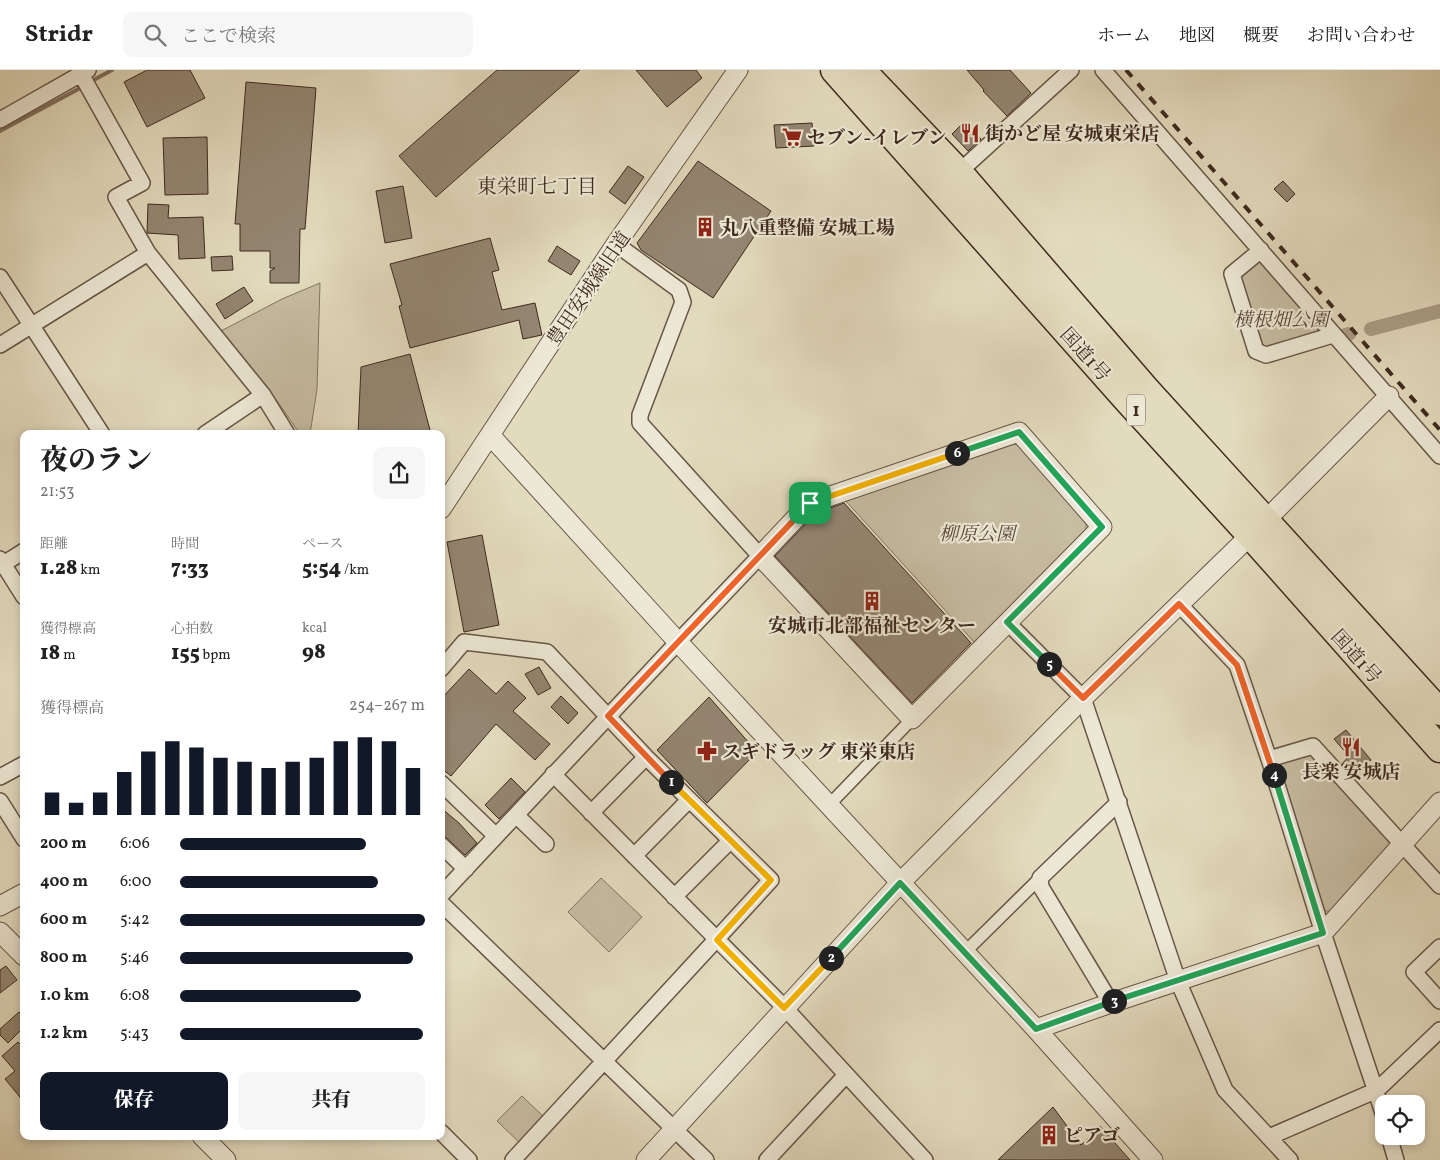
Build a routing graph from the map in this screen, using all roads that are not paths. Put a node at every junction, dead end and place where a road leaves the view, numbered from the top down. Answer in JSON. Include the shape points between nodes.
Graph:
{"nodes":[{"id":1,"x":738,"y":70,"type":"edge"},
{"id":2,"x":834,"y":70,"type":"edge"},
{"id":3,"x":862,"y":70,"type":"edge"},
{"id":4,"x":1071,"y":70,"type":"edge"},
{"id":5,"x":1103,"y":70,"type":"edge"},
{"id":6,"x":85,"y":78,"type":"edge"},
{"id":7,"x":0,"y":120,"type":"edge"},
{"id":8,"x":960,"y":172,"type":"junction"},
{"id":9,"x":616,"y":244,"type":"junction"},
{"id":10,"x":1261,"y":250,"type":"junction"},
{"id":11,"x":148,"y":253,"type":"junction"},
{"id":12,"x":0,"y":277,"type":"edge"},
{"id":13,"x":31,"y":326,"type":"junction"},
{"id":14,"x":1334,"y":335,"type":"junction"},
{"id":15,"x":0,"y":345,"type":"edge"},
{"id":16,"x":263,"y":395,"type":"junction"},
{"id":17,"x":1389,"y":396,"type":"junction"},
{"id":18,"x":99,"y":430,"type":"edge"},
{"id":19,"x":211,"y":430,"type":"edge"},
{"id":20,"x":285,"y":430,"type":"edge"},
{"id":21,"x":490,"y":435,"type":"junction"},
{"id":22,"x":1440,"y":456,"type":"edge"},
{"id":23,"x":445,"y":502,"type":"edge"},
{"id":24,"x":1258,"y":528,"type":"junction"},
{"id":25,"x":20,"y":553,"type":"edge"},
{"id":26,"x":760,"y":556,"type":"junction"},
{"id":27,"x":1,"y":563,"type":"edge"},
{"id":28,"x":20,"y":591,"type":"edge"},
{"id":29,"x":1179,"y":604,"type":"junction"},
{"id":30,"x":1007,"y":622,"type":"junction"},
{"id":31,"x":678,"y":642,"type":"junction"},
{"id":32,"x":445,"y":664,"type":"edge"},
{"id":33,"x":1083,"y":698,"type":"junction"},
{"id":34,"x":1440,"y":712,"type":"edge"},
{"id":35,"x":608,"y":716,"type":"junction"},
{"id":36,"x":912,"y":719,"type":"junction"},
{"id":37,"x":1440,"y":749,"type":"edge"},
{"id":38,"x":646,"y":757,"type":"junction"},
{"id":39,"x":1269,"y":759,"type":"junction"},
{"id":40,"x":20,"y":766,"type":"edge"},
{"id":41,"x":553,"y":774,"type":"junction"},
{"id":42,"x":0,"y":778,"type":"edge"},
{"id":43,"x":445,"y":787,"type":"edge"},
{"id":44,"x":689,"y":800,"type":"junction"},
{"id":45,"x":0,"y":801,"type":"edge"},
{"id":46,"x":1118,"y":802,"type":"junction"},
{"id":47,"x":1440,"y":802,"type":"edge"},
{"id":48,"x":829,"y":805,"type":"junction"},
{"id":49,"x":591,"y":814,"type":"junction"},
{"id":50,"x":516,"y":815,"type":"junction"},
{"id":51,"x":20,"y":833,"type":"edge"},
{"id":52,"x":496,"y":836,"type":"junction"},
{"id":53,"x":730,"y":841,"type":"junction"},
{"id":54,"x":546,"y":844,"type":"dead end"},
{"id":55,"x":1404,"y":844,"type":"junction"},
{"id":56,"x":445,"y":849,"type":"edge"},
{"id":57,"x":634,"y":856,"type":"junction"},
{"id":58,"x":466,"y":868,"type":"junction"},
{"id":59,"x":1040,"y":878,"type":"junction"},
{"id":60,"x":900,"y":883,"type":"junction"},
{"id":61,"x":1440,"y":886,"type":"edge"},
{"id":62,"x":445,"y":891,"type":"edge"},
{"id":63,"x":20,"y":895,"type":"edge"},
{"id":64,"x":674,"y":897,"type":"junction"},
{"id":65,"x":0,"y":906,"type":"edge"},
{"id":66,"x":445,"y":907,"type":"edge"},
{"id":67,"x":0,"y":932,"type":"edge"},
{"id":68,"x":1323,"y":933,"type":"junction"},
{"id":69,"x":717,"y":940,"type":"junction"},
{"id":70,"x":1440,"y":947,"type":"edge"},
{"id":71,"x":20,"y":952,"type":"edge"},
{"id":72,"x":964,"y":952,"type":"junction"},
{"id":73,"x":1178,"y":981,"type":"junction"},
{"id":74,"x":1440,"y":1001,"type":"edge"},
{"id":75,"x":1111,"y":1002,"type":"junction"},
{"id":76,"x":784,"y":1008,"type":"junction"},
{"id":77,"x":1036,"y":1029,"type":"junction"},
{"id":78,"x":1440,"y":1030,"type":"edge"},
{"id":79,"x":605,"y":1062,"type":"junction"},
{"id":80,"x":846,"y":1076,"type":"junction"},
{"id":81,"x":1377,"y":1090,"type":"junction"},
{"id":82,"x":1378,"y":1095,"type":"edge"},
{"id":83,"x":675,"y":1128,"type":"junction"},
{"id":84,"x":445,"y":1136,"type":"edge"},
{"id":85,"x":1269,"y":1137,"type":"junction"},
{"id":86,"x":212,"y":1140,"type":"edge"},
{"id":87,"x":1392,"y":1145,"type":"edge"},
{"id":88,"x":226,"y":1160,"type":"edge"},
{"id":89,"x":469,"y":1160,"type":"edge"},
{"id":90,"x":513,"y":1160,"type":"edge"},
{"id":91,"x":646,"y":1160,"type":"edge"},
{"id":92,"x":706,"y":1160,"type":"edge"},
{"id":93,"x":767,"y":1160,"type":"edge"},
{"id":94,"x":925,"y":1160,"type":"edge"},
{"id":95,"x":1153,"y":1160,"type":"edge"},
{"id":96,"x":1290,"y":1160,"type":"edge"},
{"id":97,"x":1396,"y":1160,"type":"edge"}],
"edges":[{"from":1,"to":9,"type":"street","name":"豊田安城線旧道"},
{"from":2,"to":24,"type":"highway","name":"国道1号","number":"1","via":[[1119,391]]},
{"from":3,"to":8,"type":"highway","name":"国道1号","number":"1"},
{"from":4,"to":8,"type":"street"},
{"from":5,"to":10,"type":"street"},
{"from":6,"to":7,"type":"street"},
{"from":6,"to":11,"type":"street","via":[[142,183],[116,197]]},
{"from":8,"to":24,"type":"highway","name":"国道1号","number":"1","via":[[1146,389]]},
{"from":9,"to":21,"type":"street","name":"豊田安城線旧道"},
{"from":9,"to":26,"type":"street","via":[[679,290],[683,302],[640,415],[640,423]]},
{"from":10,"to":14,"type":"street"},
{"from":10,"to":14,"type":"street","via":[[1232,274],[1256,351],[1266,355]]},
{"from":11,"to":13,"type":"street"},
{"from":11,"to":16,"type":"street"},
{"from":12,"to":13,"type":"street"},
{"from":13,"to":15,"type":"street"},
{"from":13,"to":18,"type":"street"},
{"from":14,"to":17,"type":"street"},
{"from":16,"to":19,"type":"street"},
{"from":16,"to":20,"type":"street"},
{"from":17,"to":22,"type":"street"},
{"from":17,"to":24,"type":"street"},
{"from":21,"to":23,"type":"street","name":"豊田安城線旧道"},
{"from":21,"to":31,"type":"street"},
{"from":24,"to":29,"type":"street"},
{"from":24,"to":34,"type":"highway","name":"国道1号","number":"1"},
{"from":24,"to":37,"type":"highway","name":"国道1号","number":"1"},
{"from":25,"to":27,"type":"street"},
{"from":26,"to":30,"type":"street","via":[[810,503],[1019,432],[1102,527]]},
{"from":26,"to":31,"type":"street"},
{"from":26,"to":36,"type":"street"},
{"from":27,"to":28,"type":"street"},
{"from":29,"to":33,"type":"street"},
{"from":29,"to":39,"type":"street","via":[[1237,665]]},
{"from":30,"to":33,"type":"street"},
{"from":30,"to":36,"type":"street"},
{"from":31,"to":35,"type":"street"},
{"from":31,"to":48,"type":"street"},
{"from":32,"to":35,"type":"street","via":[[464,642],[547,652]]},
{"from":33,"to":46,"type":"street"},
{"from":33,"to":60,"type":"street"},
{"from":35,"to":38,"type":"street"},
{"from":35,"to":41,"type":"street"},
{"from":36,"to":48,"type":"street"},
{"from":38,"to":44,"type":"street"},
{"from":38,"to":49,"type":"street"},
{"from":39,"to":55,"type":"street","via":[[1314,746]]},
{"from":39,"to":68,"type":"street"},
{"from":40,"to":42,"type":"street"},
{"from":41,"to":49,"type":"street"},
{"from":41,"to":50,"type":"street"},
{"from":43,"to":52,"type":"street"},
{"from":44,"to":53,"type":"street"},
{"from":44,"to":57,"type":"street"},
{"from":45,"to":51,"type":"street"},
{"from":46,"to":59,"type":"street"},
{"from":46,"to":73,"type":"street"},
{"from":47,"to":55,"type":"street"},
{"from":48,"to":60,"type":"street"},
{"from":49,"to":57,"type":"street"},
{"from":50,"to":52,"type":"street"},
{"from":50,"to":54,"type":"street"},
{"from":52,"to":58,"type":"street"},
{"from":53,"to":64,"type":"street"},
{"from":53,"to":69,"type":"street","via":[[771,880]]},
{"from":55,"to":61,"type":"street"},
{"from":55,"to":68,"type":"street"},
{"from":56,"to":58,"type":"street"},
{"from":57,"to":64,"type":"street"},
{"from":58,"to":62,"type":"street"},
{"from":59,"to":72,"type":"street"},
{"from":59,"to":75,"type":"street","via":[[1040,887]]},
{"from":60,"to":72,"type":"street"},
{"from":60,"to":76,"type":"street"},
{"from":63,"to":65,"type":"street"},
{"from":64,"to":69,"type":"street"},
{"from":66,"to":79,"type":"street"},
{"from":67,"to":71,"type":"street"},
{"from":68,"to":73,"type":"street"},
{"from":68,"to":81,"type":"street"},
{"from":69,"to":76,"type":"street"},
{"from":69,"to":79,"type":"street"},
{"from":70,"to":74,"type":"street","via":[[1414,972]]},
{"from":72,"to":77,"type":"street"},
{"from":73,"to":75,"type":"street"},
{"from":73,"to":85,"type":"street","via":[[1225,1090]]},
{"from":75,"to":77,"type":"street"},
{"from":76,"to":80,"type":"street"},
{"from":76,"to":83,"type":"street"},
{"from":77,"to":95,"type":"street"},
{"from":78,"to":81,"type":"street"},
{"from":79,"to":83,"type":"street"},
{"from":79,"to":90,"type":"street"},
{"from":80,"to":93,"type":"street"},
{"from":80,"to":94,"type":"street"},
{"from":81,"to":82,"type":"street"},
{"from":81,"to":85,"type":"street"},
{"from":83,"to":91,"type":"street"},
{"from":83,"to":92,"type":"street"},
{"from":84,"to":89,"type":"street"},
{"from":85,"to":96,"type":"street"},
{"from":86,"to":88,"type":"street"},
{"from":87,"to":97,"type":"street"}]}
